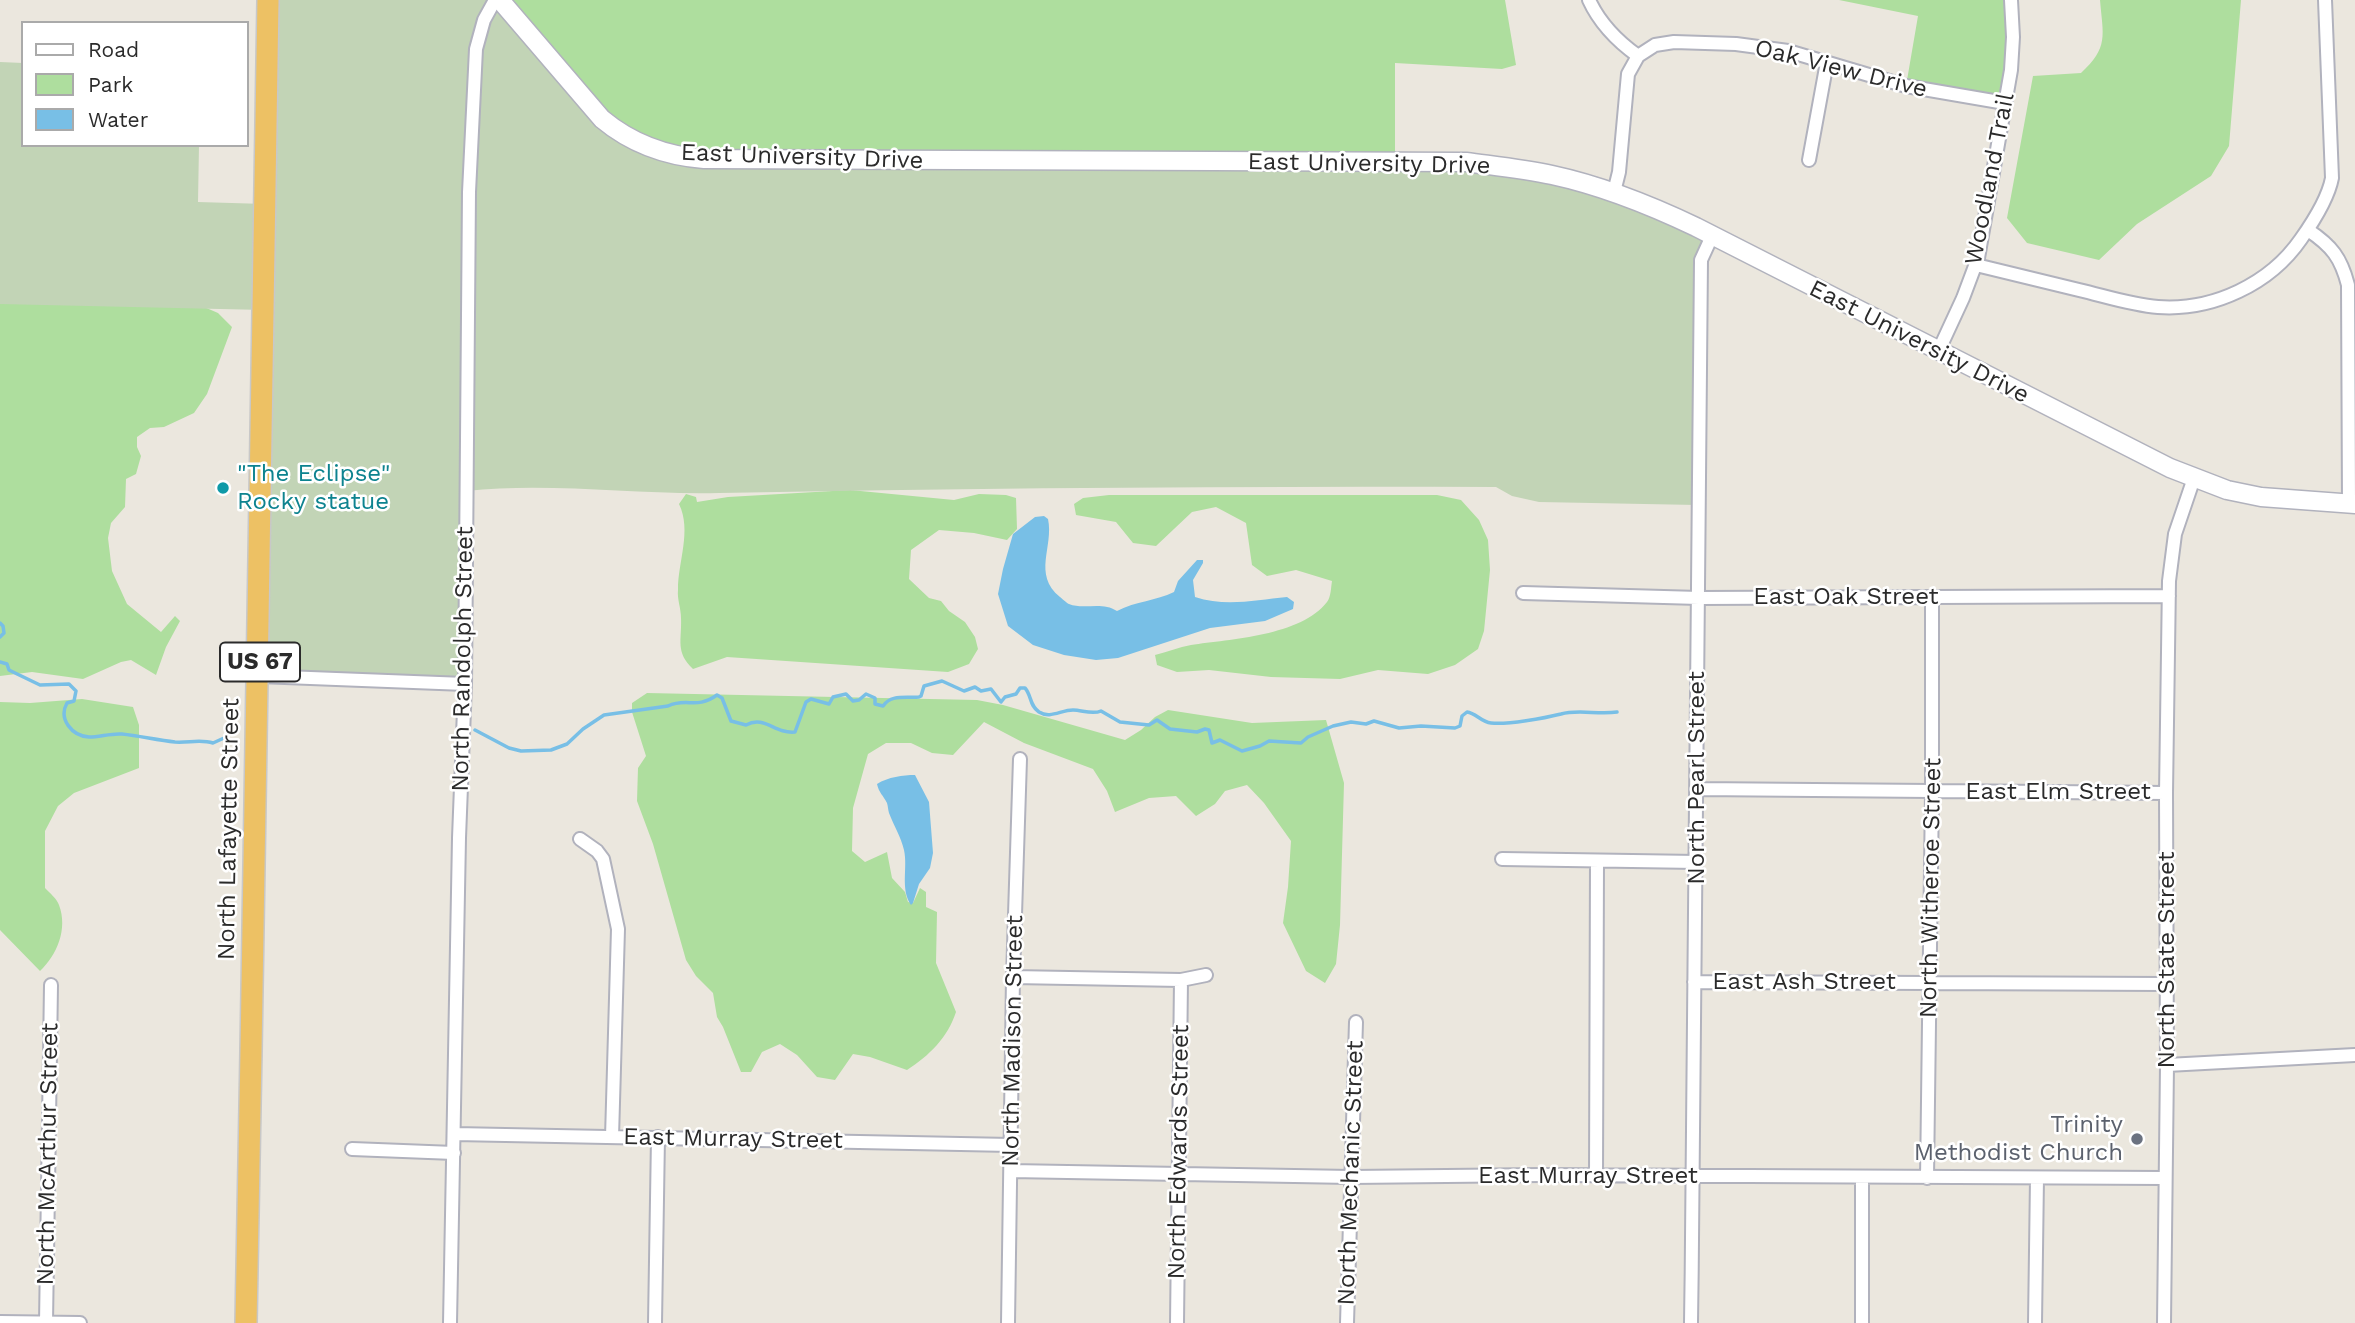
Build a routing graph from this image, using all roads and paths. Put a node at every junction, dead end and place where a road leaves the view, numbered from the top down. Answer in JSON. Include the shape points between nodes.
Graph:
{"nodes":[{"id":1,"x":268,"y":0,"type":"edge"},
{"id":2,"x":495,"y":0,"type":"edge"},
{"id":3,"x":500,"y":0,"type":"edge"},
{"id":4,"x":1589,"y":0,"type":"edge"},
{"id":5,"x":2011,"y":0,"type":"edge"},
{"id":6,"x":2325,"y":0,"type":"edge"},
{"id":7,"x":1638,"y":56,"type":"junction"},
{"id":8,"x":1827,"y":62,"type":"junction"},
{"id":9,"x":2005,"y":103,"type":"junction"},
{"id":10,"x":1809,"y":160,"type":"dead end"},
{"id":11,"x":1614,"y":192,"type":"junction"},
{"id":12,"x":2308,"y":230,"type":"junction"},
{"id":13,"x":1712,"y":236,"type":"junction"},
{"id":14,"x":1976,"y":265,"type":"junction"},
{"id":15,"x":1938,"y":352,"type":"junction"},
{"id":16,"x":2194,"y":478,"type":"junction"},
{"id":17,"x":2352,"y":504,"type":"edge"},
{"id":18,"x":1523,"y":593,"type":"dead end"},
{"id":19,"x":2169,"y":596,"type":"junction"},
{"id":20,"x":1932,"y":597,"type":"junction"},
{"id":21,"x":1699,"y":598,"type":"junction"},
{"id":22,"x":260,"y":676,"type":"junction"},
{"id":23,"x":465,"y":684,"type":"junction"},
{"id":24,"x":1020,"y":759,"type":"dead end"},
{"id":25,"x":1697,"y":789,"type":"junction"},
{"id":26,"x":1932,"y":791,"type":"junction"},
{"id":27,"x":2166,"y":793,"type":"junction"},
{"id":28,"x":580,"y":839,"type":"dead end"},
{"id":29,"x":1502,"y":859,"type":"dead end"},
{"id":30,"x":1597,"y":861,"type":"junction"},
{"id":31,"x":1697,"y":862,"type":"junction"},
{"id":32,"x":1206,"y":975,"type":"dead end"},
{"id":33,"x":1013,"y":977,"type":"junction"},
{"id":34,"x":1181,"y":980,"type":"junction"},
{"id":35,"x":1695,"y":982,"type":"junction"},
{"id":36,"x":1930,"y":982,"type":"junction"},
{"id":37,"x":2166,"y":984,"type":"junction"},
{"id":38,"x":51,"y":985,"type":"dead end"},
{"id":39,"x":1356,"y":1023,"type":"dead end"},
{"id":40,"x":2355,"y":1055,"type":"edge"},
{"id":41,"x":2167,"y":1065,"type":"junction"},
{"id":42,"x":455,"y":1134,"type":"junction"},
{"id":43,"x":612,"y":1137,"type":"junction"},
{"id":44,"x":658,"y":1137,"type":"junction"},
{"id":45,"x":1012,"y":1144,"type":"junction"},
{"id":46,"x":352,"y":1149,"type":"dead end"},
{"id":47,"x":454,"y":1153,"type":"junction"},
{"id":48,"x":1011,"y":1171,"type":"junction"},
{"id":49,"x":1178,"y":1173,"type":"junction"},
{"id":50,"x":1596,"y":1176,"type":"junction"},
{"id":51,"x":1693,"y":1176,"type":"junction"},
{"id":52,"x":1351,"y":1177,"type":"junction"},
{"id":53,"x":1862,"y":1177,"type":"junction"},
{"id":54,"x":1927,"y":1178,"type":"junction"},
{"id":55,"x":2037,"y":1178,"type":"junction"},
{"id":56,"x":2165,"y":1178,"type":"junction"},
{"id":57,"x":0,"y":1322,"type":"edge"},
{"id":58,"x":46,"y":1323,"type":"edge"},
{"id":59,"x":80,"y":1323,"type":"edge"},
{"id":60,"x":247,"y":1323,"type":"edge"},
{"id":61,"x":450,"y":1323,"type":"edge"},
{"id":62,"x":655,"y":1323,"type":"edge"},
{"id":63,"x":1008,"y":1323,"type":"edge"},
{"id":64,"x":1177,"y":1323,"type":"edge"},
{"id":65,"x":1347,"y":1323,"type":"edge"},
{"id":66,"x":1691,"y":1323,"type":"edge"},
{"id":67,"x":1862,"y":1323,"type":"edge"},
{"id":68,"x":2035,"y":1323,"type":"edge"},
{"id":69,"x":2164,"y":1323,"type":"edge"}],
"edges":[{"from":1,"to":22,"type":"highway","name":"North Lafayette Street","number":"US 67"},
{"from":2,"to":23,"type":"street","name":"North Randolph Street","via":[[480,33],[473,82]]},
{"from":3,"to":11,"type":"main road","name":"East University Drive","via":[[615,130],[677,156],[870,161],[1466,162],[1550,174]]},
{"from":4,"to":7,"type":"street","via":[[1600,20]]},
{"from":5,"to":9,"type":"street","name":"Woodland Trail","via":[[2013,54]]},
{"from":6,"to":12,"type":"street","via":[[2332,178]]},
{"from":7,"to":8,"type":"street","name":"Oak View Drive","via":[[1655,45],[1674,42],[1771,48]]},
{"from":7,"to":11,"type":"street","via":[[1628,75]]},
{"from":8,"to":9,"type":"street","name":"Oak View Drive","via":[[1906,86]]},
{"from":8,"to":10,"type":"street"},
{"from":9,"to":14,"type":"street","name":"Woodland Trail"},
{"from":11,"to":13,"type":"main road","name":"East University Drive"},
{"from":12,"to":14,"type":"street","via":[[2291,253],[2258,281],[2222,298],[2182,307],[2141,305]]},
{"from":12,"to":17,"type":"street","via":[[2339,258],[2348,285]]},
{"from":13,"to":15,"type":"main road","name":"East University Drive"},
{"from":13,"to":21,"type":"street","name":"North Pearl Street","via":[[1701,260]]},
{"from":14,"to":15,"type":"street","name":"Woodland Trail"},
{"from":15,"to":16,"type":"main road","name":"East University Drive"},
{"from":16,"to":17,"type":"main road","name":"East University Drive","via":[[2261,498]]},
{"from":16,"to":19,"type":"street","name":"North State Street","via":[[2175,534]]},
{"from":18,"to":21,"type":"street","name":"East Oak Street"},
{"from":19,"to":20,"type":"street","name":"East Oak Street"},
{"from":19,"to":27,"type":"street","name":"North State Street"},
{"from":20,"to":21,"type":"street","name":"East Oak Street"},
{"from":20,"to":26,"type":"street","name":"North Witheroe Street"},
{"from":21,"to":25,"type":"street","name":"North Pearl Street"},
{"from":22,"to":23,"type":"street"},
{"from":22,"to":60,"type":"highway","name":"North Lafayette Street","number":"US 67"},
{"from":23,"to":42,"type":"street","name":"North Randolph Street"},
{"from":24,"to":33,"type":"street","name":"North Madison Street"},
{"from":25,"to":26,"type":"street","name":"East Elm Street"},
{"from":25,"to":31,"type":"street","name":"North Pearl Street"},
{"from":26,"to":27,"type":"street","name":"East Elm Street"},
{"from":26,"to":36,"type":"street","name":"North Witheroe Street"},
{"from":27,"to":37,"type":"street","name":"North State Street"},
{"from":28,"to":43,"type":"street","via":[[603,859],[618,929]]},
{"from":29,"to":30,"type":"street"},
{"from":30,"to":31,"type":"street"},
{"from":30,"to":50,"type":"street"},
{"from":31,"to":35,"type":"street","name":"North Pearl Street"},
{"from":32,"to":34,"type":"street"},
{"from":33,"to":34,"type":"street"},
{"from":33,"to":45,"type":"street","name":"North Madison Street"},
{"from":34,"to":49,"type":"street","name":"North Edwards Street"},
{"from":35,"to":36,"type":"street","name":"East Ash Street"},
{"from":35,"to":51,"type":"street","name":"North Pearl Street"},
{"from":36,"to":37,"type":"street","name":"East Ash Street"},
{"from":36,"to":54,"type":"street","name":"North Witheroe Street"},
{"from":37,"to":41,"type":"street","name":"North State Street"},
{"from":38,"to":58,"type":"street","name":"North McArthur Street"},
{"from":39,"to":52,"type":"street","name":"North Mechanic Street"},
{"from":40,"to":41,"type":"street"},
{"from":41,"to":56,"type":"street","name":"North State Street"},
{"from":42,"to":43,"type":"street","name":"East Murray Street"},
{"from":42,"to":47,"type":"street","name":"North Randolph Street"},
{"from":43,"to":44,"type":"street","name":"East Murray Street"},
{"from":44,"to":45,"type":"street","name":"East Murray Street"},
{"from":44,"to":62,"type":"street"},
{"from":45,"to":48,"type":"street","name":"North Madison Street"},
{"from":46,"to":47,"type":"street"},
{"from":47,"to":61,"type":"street","name":"North Randolph Street"},
{"from":48,"to":49,"type":"street","name":"East Murray Street"},
{"from":48,"to":63,"type":"street","name":"North Madison Street"},
{"from":49,"to":52,"type":"street","name":"East Murray Street"},
{"from":49,"to":64,"type":"street","name":"North Edwards Street"},
{"from":50,"to":51,"type":"street","name":"East Murray Street"},
{"from":50,"to":52,"type":"street","name":"East Murray Street"},
{"from":51,"to":53,"type":"street","name":"East Murray Street"},
{"from":51,"to":66,"type":"street","name":"North Pearl Street"},
{"from":52,"to":65,"type":"street","name":"North Mechanic Street"},
{"from":53,"to":54,"type":"street","name":"East Murray Street"},
{"from":53,"to":67,"type":"street"},
{"from":54,"to":55,"type":"street","name":"East Murray Street"},
{"from":55,"to":56,"type":"street","name":"East Murray Street"},
{"from":55,"to":68,"type":"street"},
{"from":56,"to":69,"type":"street","name":"North State Street"},
{"from":57,"to":58,"type":"street"},
{"from":58,"to":59,"type":"street"}]}
